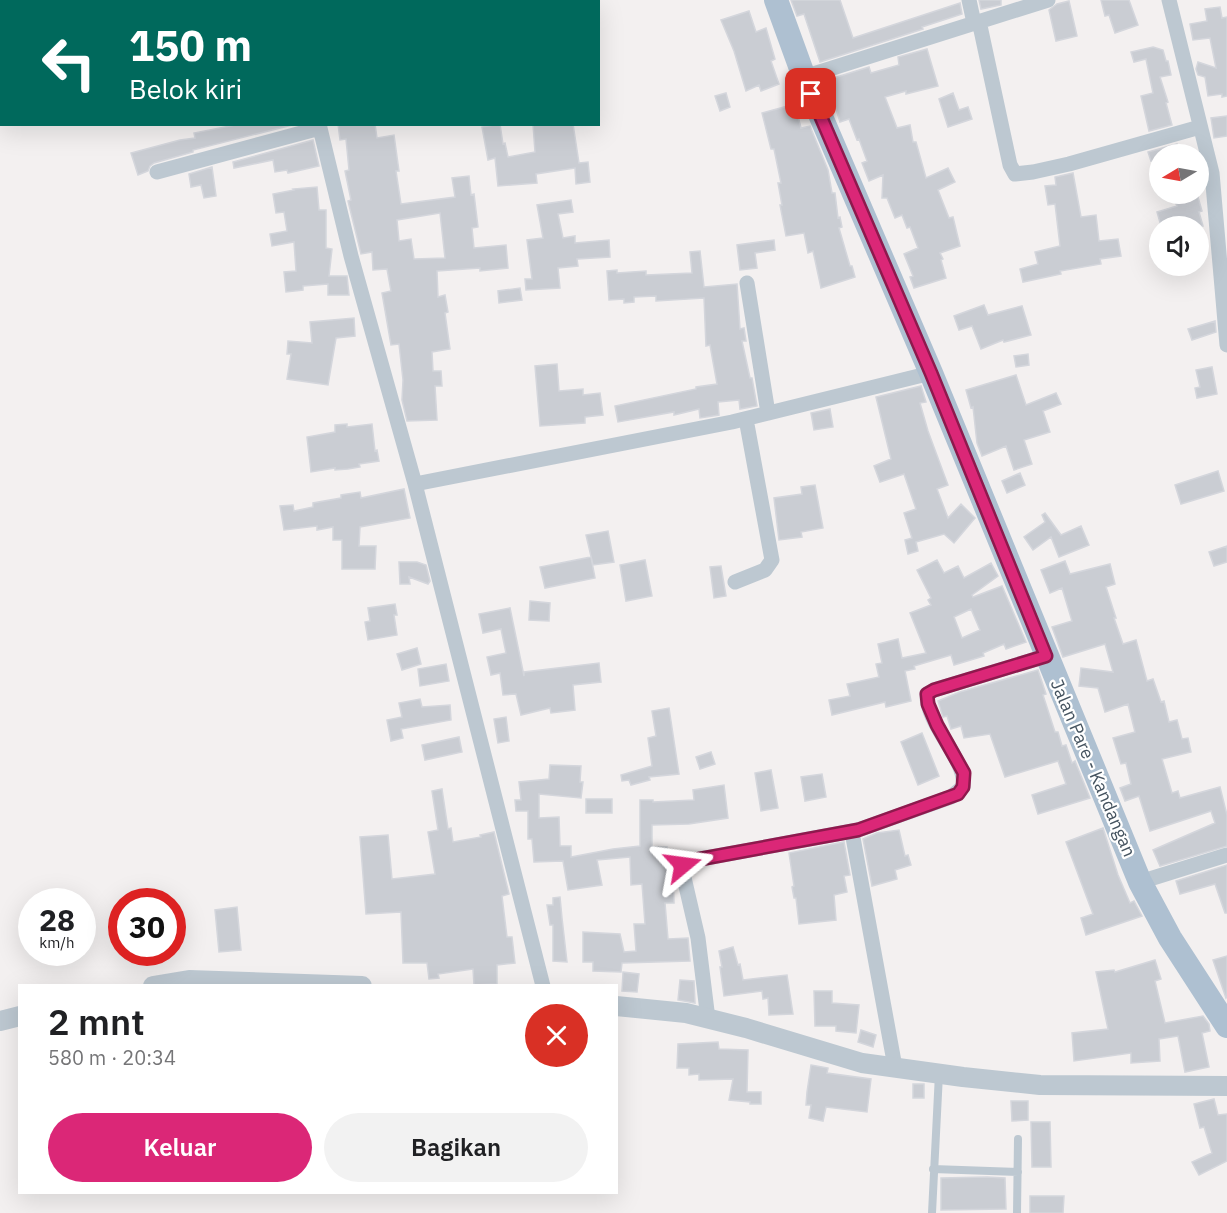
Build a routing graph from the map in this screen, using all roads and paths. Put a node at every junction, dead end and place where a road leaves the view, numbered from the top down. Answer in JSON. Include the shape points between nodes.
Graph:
{"nodes":[{"id":1,"x":776,"y":0,"type":"edge"},
{"id":2,"x":969,"y":0,"type":"edge"},
{"id":3,"x":1048,"y":0,"type":"edge"},
{"id":4,"x":1169,"y":0,"type":"edge"},
{"id":5,"x":976,"y":22,"type":"junction"},
{"id":6,"x":804,"y":76,"type":"junction"},
{"id":7,"x":319,"y":126,"type":"edge"},
{"id":8,"x":1200,"y":127,"type":"junction"},
{"id":9,"x":157,"y":172,"type":"dead end"},
{"id":10,"x":747,"y":283,"type":"dead end"},
{"id":11,"x":1227,"y":345,"type":"edge"},
{"id":12,"x":931,"y":373,"type":"junction"},
{"id":13,"x":768,"y":413,"type":"junction"},
{"id":14,"x":746,"y":418,"type":"junction"},
{"id":15,"x":415,"y":484,"type":"junction"},
{"id":16,"x":735,"y":582,"type":"dead end"},
{"id":17,"x":1046,"y":656,"type":"junction"},
{"id":18,"x":852,"y":832,"type":"junction"},
{"id":19,"x":1227,"y":855,"type":"edge"},
{"id":20,"x":1140,"y":882,"type":"junction"},
{"id":21,"x":165,"y":984,"type":"edge"},
{"id":22,"x":304,"y":984,"type":"edge"},
{"id":23,"x":542,"y":984,"type":"edge"},
{"id":24,"x":618,"y":1006,"type":"edge"},
{"id":25,"x":18,"y":1016,"type":"edge"},
{"id":26,"x":708,"y":1018,"type":"junction"},
{"id":27,"x":0,"y":1021,"type":"edge"},
{"id":28,"x":1227,"y":1026,"type":"edge"},
{"id":29,"x":895,"y":1066,"type":"junction"},
{"id":30,"x":939,"y":1073,"type":"junction"},
{"id":31,"x":1227,"y":1086,"type":"edge"},
{"id":32,"x":1018,"y":1139,"type":"dead end"},
{"id":33,"x":933,"y":1169,"type":"junction"},
{"id":34,"x":1018,"y":1172,"type":"junction"},
{"id":35,"x":932,"y":1213,"type":"edge"},
{"id":36,"x":1017,"y":1213,"type":"edge"}],
"edges":[{"from":1,"to":6,"type":"main road","name":"Jalan Pare - Kandangan"},
{"from":2,"to":5,"type":"street"},
{"from":3,"to":5,"type":"street"},
{"from":4,"to":8,"type":"street"},
{"from":5,"to":6,"type":"street"},
{"from":5,"to":8,"type":"street","via":[[1015,174],[1069,164]]},
{"from":6,"to":12,"type":"main road","name":"Jalan Pare - Kandangan"},
{"from":7,"to":9,"type":"street"},
{"from":7,"to":15,"type":"street"},
{"from":8,"to":11,"type":"street","via":[[1212,173]]},
{"from":10,"to":13,"type":"street"},
{"from":12,"to":13,"type":"street"},
{"from":12,"to":17,"type":"main road","name":"Jalan Pare - Kandangan"},
{"from":13,"to":14,"type":"street"},
{"from":14,"to":15,"type":"street"},
{"from":14,"to":16,"type":"street","via":[[772,560],[765,570]]},
{"from":15,"to":23,"type":"street"},
{"from":17,"to":18,"type":"street","via":[[929,692],[932,713],[964,773],[963,787],[951,797]]},
{"from":17,"to":20,"type":"main road","name":"Jalan Pare - Kandangan"},
{"from":18,"to":26,"type":"street","via":[[684,863]]},
{"from":18,"to":29,"type":"street"},
{"from":19,"to":20,"type":"street"},
{"from":20,"to":28,"type":"main road","name":"Jalan Pare - Kandangan","via":[[1170,938]]},
{"from":21,"to":22,"type":"street","via":[[189,980]]},
{"from":24,"to":26,"type":"street"},
{"from":25,"to":27,"type":"street"},
{"from":26,"to":29,"type":"street","via":[[862,1063]]},
{"from":29,"to":30,"type":"street"},
{"from":30,"to":31,"type":"street","via":[[1040,1085]]},
{"from":30,"to":33,"type":"lane"},
{"from":32,"to":34,"type":"lane"},
{"from":33,"to":34,"type":"lane"},
{"from":33,"to":35,"type":"lane"},
{"from":34,"to":36,"type":"lane"}]}
